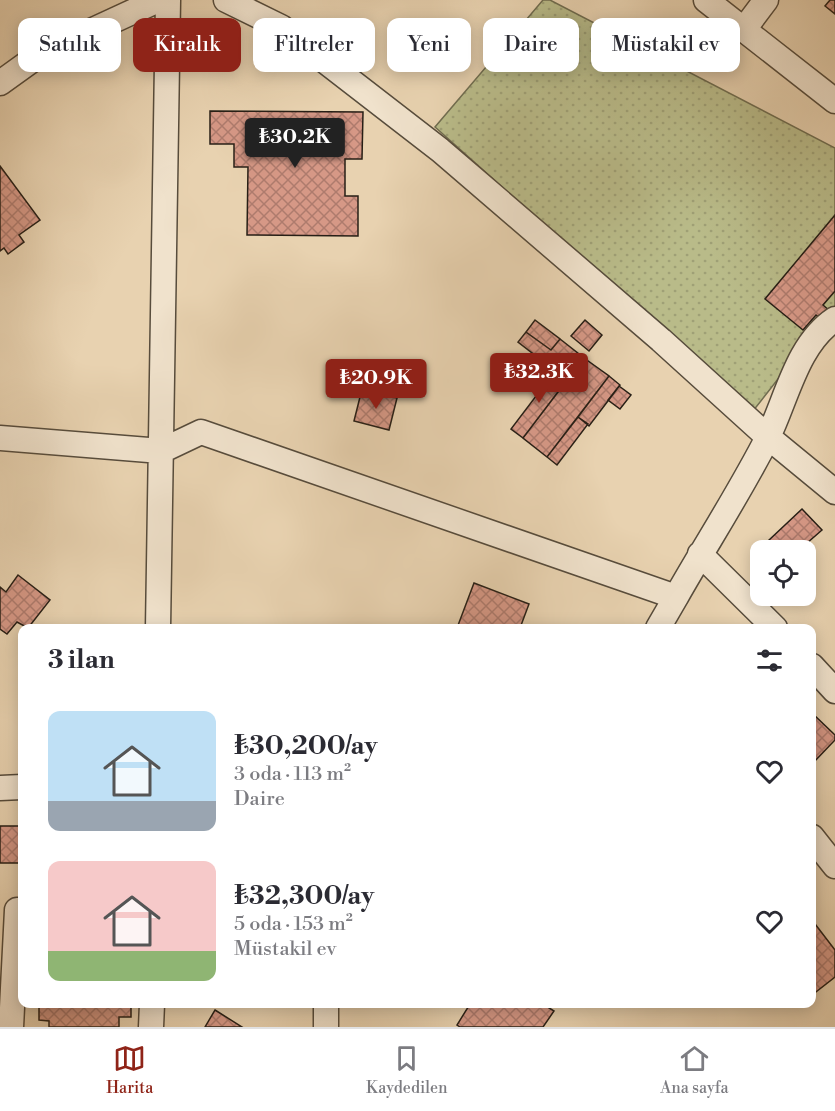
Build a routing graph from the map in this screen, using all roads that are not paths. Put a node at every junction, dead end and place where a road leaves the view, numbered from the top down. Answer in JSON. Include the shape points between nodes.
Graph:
{"nodes":[{"id":1,"x":158,"y":0,"type":"edge"},
{"id":2,"x":168,"y":0,"type":"edge"},
{"id":3,"x":226,"y":0,"type":"edge"},
{"id":4,"x":706,"y":0,"type":"edge"},
{"id":5,"x":766,"y":0,"type":"edge"},
{"id":6,"x":745,"y":28,"type":"junction"},
{"id":7,"x":0,"y":83,"type":"edge"},
{"id":8,"x":835,"y":101,"type":"edge"},
{"id":9,"x":835,"y":319,"type":"edge"},
{"id":10,"x":768,"y":437,"type":"junction"},
{"id":11,"x":0,"y":438,"type":"edge"},
{"id":12,"x":161,"y":451,"type":"junction"},
{"id":13,"x":835,"y":492,"type":"edge"},
{"id":14,"x":700,"y":554,"type":"junction"},
{"id":15,"x":676,"y":597,"type":"junction"},
{"id":16,"x":158,"y":624,"type":"edge"},
{"id":17,"x":660,"y":624,"type":"edge"},
{"id":18,"x":771,"y":624,"type":"edge"},
{"id":19,"x":816,"y":670,"type":"edge"},
{"id":20,"x":835,"y":691,"type":"edge"},
{"id":21,"x":18,"y":787,"type":"edge"},
{"id":22,"x":0,"y":788,"type":"edge"},
{"id":23,"x":816,"y":842,"type":"edge"},
{"id":24,"x":835,"y":866,"type":"edge"},
{"id":25,"x":17,"y":910,"type":"dead end"},
{"id":26,"x":152,"y":1008,"type":"edge"},
{"id":27,"x":326,"y":1008,"type":"edge"},
{"id":28,"x":12,"y":1027,"type":"edge"},
{"id":29,"x":152,"y":1027,"type":"edge"},
{"id":30,"x":326,"y":1027,"type":"edge"}],
"edges":[{"from":1,"to":7,"type":"street","via":[[39,55]]},
{"from":2,"to":12,"type":"street"},
{"from":3,"to":10,"type":"street","via":[[281,27],[440,150]]},
{"from":4,"to":6,"type":"street"},
{"from":5,"to":6,"type":"street"},
{"from":6,"to":8,"type":"street"},
{"from":9,"to":10,"type":"street","via":[[818,330]]},
{"from":10,"to":13,"type":"street"},
{"from":10,"to":14,"type":"street"},
{"from":11,"to":12,"type":"street"},
{"from":12,"to":15,"type":"street","via":[[201,432]]},
{"from":12,"to":16,"type":"street"},
{"from":14,"to":15,"type":"street"},
{"from":14,"to":18,"type":"street"},
{"from":15,"to":17,"type":"street"},
{"from":19,"to":20,"type":"street"},
{"from":21,"to":22,"type":"street"},
{"from":23,"to":24,"type":"street"},
{"from":25,"to":28,"type":"street"},
{"from":26,"to":29,"type":"street"},
{"from":27,"to":30,"type":"street"}]}
